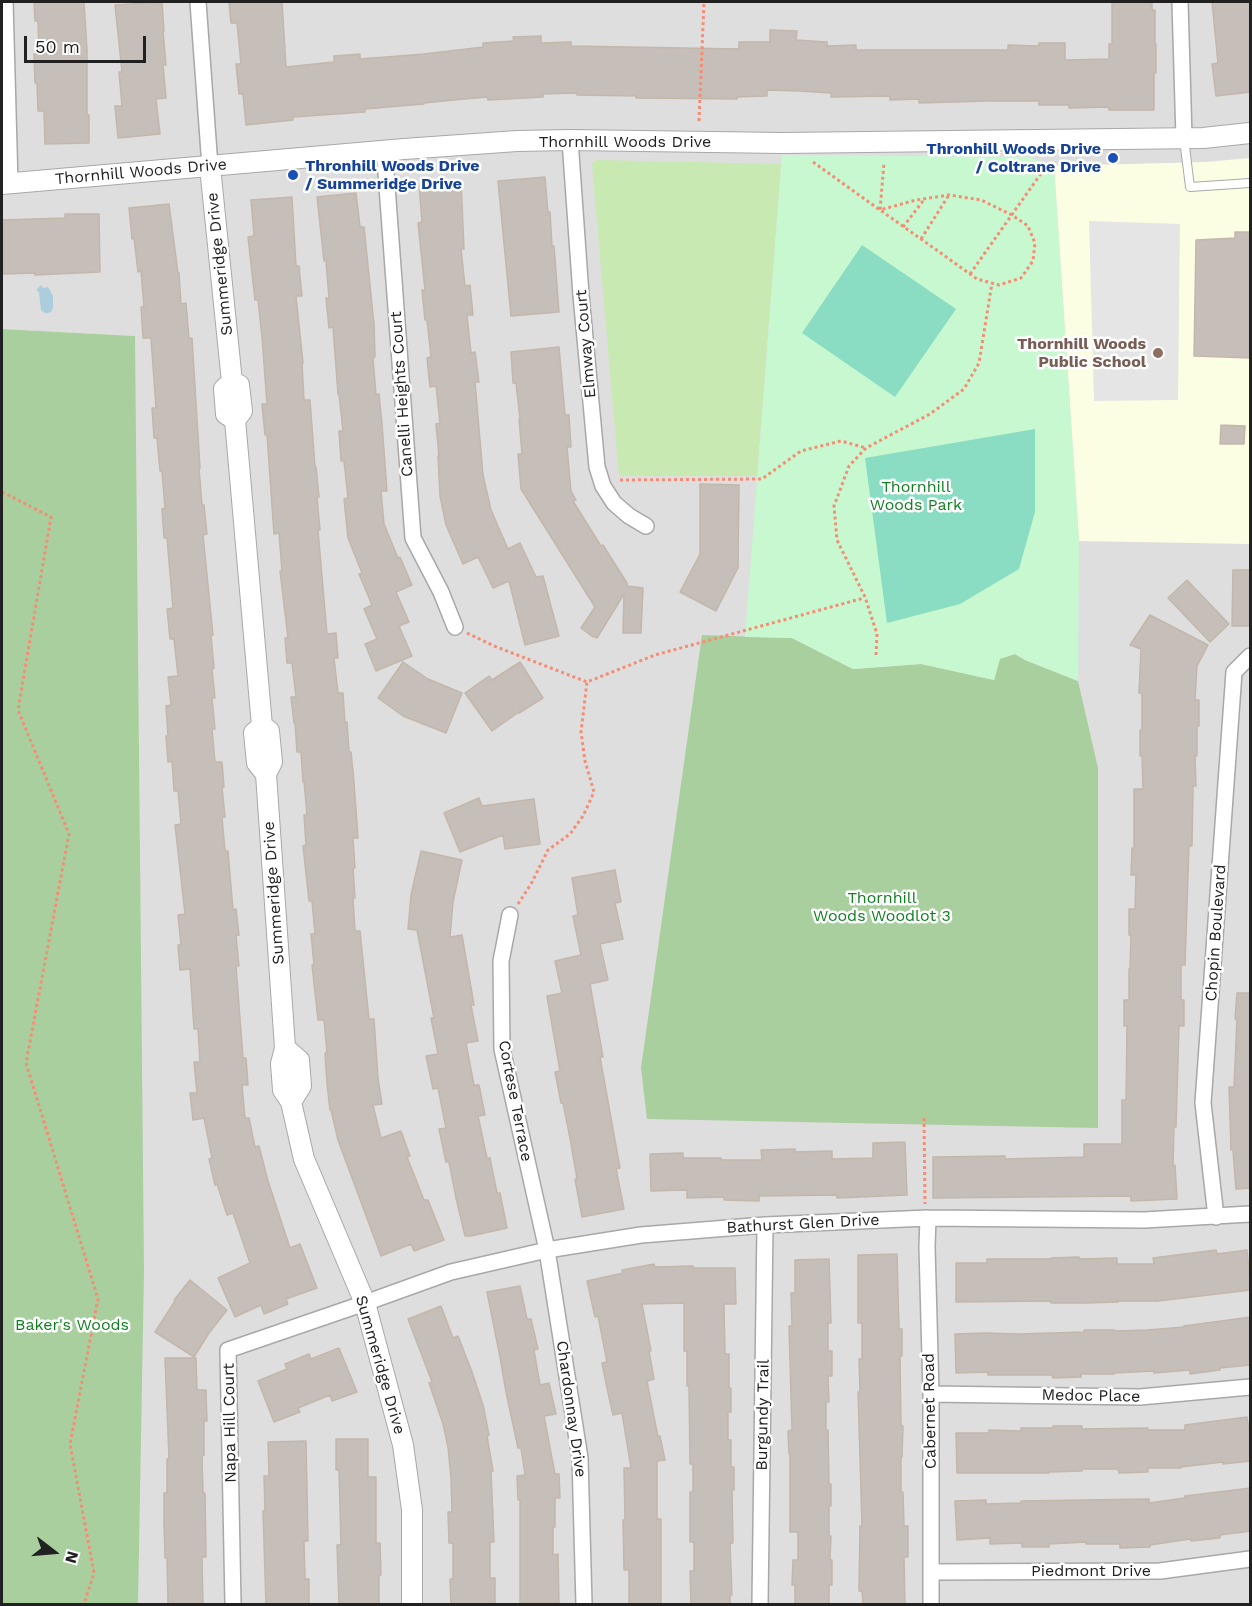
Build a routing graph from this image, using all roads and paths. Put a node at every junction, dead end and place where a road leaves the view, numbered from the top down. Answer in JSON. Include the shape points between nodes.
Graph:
{"nodes":[{"id":1,"x":4,"y":2,"type":"edge"},
{"id":2,"x":198,"y":2,"type":"edge"},
{"id":3,"x":704,"y":2,"type":"edge"},
{"id":4,"x":1180,"y":2,"type":"edge"},
{"id":5,"x":699,"y":121,"type":"dead end"},
{"id":6,"x":1251,"y":132,"type":"edge"},
{"id":7,"x":1184,"y":138,"type":"junction"},
{"id":8,"x":570,"y":140,"type":"junction"},
{"id":9,"x":385,"y":151,"type":"junction"},
{"id":10,"x":813,"y":162,"type":"dead end"},
{"id":11,"x":884,"y":163,"type":"dead end"},
{"id":12,"x":1047,"y":165,"type":"dead end"},
{"id":13,"x":210,"y":167,"type":"junction"},
{"id":14,"x":1251,"y":183,"type":"edge"},
{"id":15,"x":5,"y":184,"type":"edge"},
{"id":16,"x":949,"y":195,"type":"junction"},
{"id":17,"x":924,"y":199,"type":"junction"},
{"id":18,"x":880,"y":210,"type":"junction"},
{"id":19,"x":1012,"y":215,"type":"junction"},
{"id":20,"x":903,"y":227,"type":"junction"},
{"id":21,"x":921,"y":239,"type":"junction"},
{"id":22,"x":970,"y":274,"type":"junction"},
{"id":23,"x":992,"y":283,"type":"junction"},
{"id":24,"x":866,"y":448,"type":"junction"},
{"id":25,"x":620,"y":480,"type":"dead end"},
{"id":26,"x":2,"y":492,"type":"edge"},
{"id":27,"x":646,"y":526,"type":"dead end"},
{"id":28,"x":865,"y":597,"type":"junction"},
{"id":29,"x":455,"y":627,"type":"joint"},
{"id":30,"x":876,"y":655,"type":"dead end"},
{"id":31,"x":1251,"y":656,"type":"edge"},
{"id":32,"x":587,"y":682,"type":"junction"},
{"id":33,"x":510,"y":915,"type":"joint"},
{"id":34,"x":924,"y":1118,"type":"dead end"},
{"id":35,"x":1251,"y":1214,"type":"edge"},
{"id":36,"x":1216,"y":1217,"type":"junction"},
{"id":37,"x":928,"y":1218,"type":"junction"},
{"id":38,"x":765,"y":1225,"type":"junction"},
{"id":39,"x":547,"y":1250,"type":"junction"},
{"id":40,"x":365,"y":1303,"type":"junction"},
{"id":41,"x":1251,"y":1387,"type":"edge"},
{"id":42,"x":931,"y":1394,"type":"junction"},
{"id":43,"x":1251,"y":1559,"type":"edge"},
{"id":44,"x":931,"y":1572,"type":"junction"},
{"id":45,"x":84,"y":1605,"type":"edge"},
{"id":46,"x":233,"y":1605,"type":"edge"},
{"id":47,"x":412,"y":1605,"type":"edge"},
{"id":48,"x":584,"y":1605,"type":"edge"},
{"id":49,"x":760,"y":1605,"type":"edge"},
{"id":50,"x":931,"y":1605,"type":"edge"}],
"edges":[{"from":1,"to":15,"type":"street"},
{"from":2,"to":13,"type":"street","name":"Summeridge Drive"},
{"from":3,"to":5,"type":"path"},
{"from":4,"to":7,"type":"street"},
{"from":6,"to":7,"type":"street","name":"Thornhill Woods Drive"},
{"from":7,"to":8,"type":"street","name":"Thornhill Woods Drive","via":[[783,143]]},
{"from":7,"to":14,"type":"lane","via":[[1190,187]]},
{"from":8,"to":9,"type":"street","name":"Thornhill Woods Drive"},
{"from":8,"to":27,"type":"street","name":"Elmway Court","via":[[597,467],[614,503]]},
{"from":9,"to":13,"type":"street","name":"Thornhill Woods Drive"},
{"from":9,"to":29,"type":"street","name":"Canelli Heights Court","via":[[412,538]]},
{"from":10,"to":18,"type":"path"},
{"from":11,"to":18,"type":"path"},
{"from":12,"to":19,"type":"path"},
{"from":13,"to":15,"type":"street","name":"Thornhill Woods Drive"},
{"from":13,"to":40,"type":"street","name":"Summeridge Drive","via":[[232,382],[239,385],[242,411],[235,420],[262,726],[269,731],[272,762],[266,774],[285,1048],[299,1060],[301,1086],[291,1102],[304,1159]]},
{"from":16,"to":17,"type":"path"},
{"from":16,"to":19,"type":"path","via":[[981,200]]},
{"from":16,"to":21,"type":"path"},
{"from":17,"to":18,"type":"path"},
{"from":17,"to":20,"type":"path"},
{"from":18,"to":20,"type":"path"},
{"from":19,"to":22,"type":"path"},
{"from":19,"to":23,"type":"path","via":[[1028,226],[1035,243],[1033,261],[1021,278],[999,285]]},
{"from":20,"to":21,"type":"path"},
{"from":21,"to":22,"type":"path"},
{"from":22,"to":23,"type":"path"},
{"from":23,"to":24,"type":"path","via":[[979,363],[964,388],[930,414]]},
{"from":24,"to":25,"type":"path","via":[[841,441],[801,451],[762,479]]},
{"from":24,"to":28,"type":"path","via":[[849,466],[834,506],[837,540]]},
{"from":26,"to":45,"type":"path","via":[[51,518],[18,710],[69,834],[26,1063],[98,1299],[70,1444],[94,1573]]},
{"from":28,"to":30,"type":"path","via":[[877,634]]},
{"from":28,"to":32,"type":"path","via":[[655,655]]},
{"from":29,"to":32,"type":"path"},
{"from":31,"to":36,"type":"street","name":"Chopin Boulevard","via":[[1234,672],[1203,1103]]},
{"from":32,"to":33,"type":"path","via":[[581,732],[594,792],[570,834],[548,850]]},
{"from":33,"to":39,"type":"street","name":"Cortese Terrace","via":[[501,961],[502,1049]]},
{"from":34,"to":37,"type":"path"},
{"from":35,"to":36,"type":"street","name":"Bathurst Glen Drive"},
{"from":36,"to":37,"type":"street","name":"Bathurst Glen Drive"},
{"from":37,"to":38,"type":"street","name":"Bathurst Glen Drive"},
{"from":37,"to":42,"type":"street","name":"Cabernet Road"},
{"from":38,"to":39,"type":"street","name":"Bathurst Glen Drive","via":[[641,1235]]},
{"from":38,"to":49,"type":"street","name":"Burgundy Trail"},
{"from":39,"to":40,"type":"street","name":"Bathurst Glen Drive","via":[[451,1272]]},
{"from":39,"to":48,"type":"street","name":"Chardonnay Drive","via":[[580,1458]]},
{"from":40,"to":46,"type":"street","name":"Napa Hill Court","via":[[228,1350]]},
{"from":40,"to":47,"type":"street","name":"Summeridge Drive","via":[[403,1444],[412,1510]]},
{"from":41,"to":42,"type":"street","name":"Medoc Place","via":[[1140,1397]]},
{"from":42,"to":44,"type":"street","name":"Cabernet Road"},
{"from":43,"to":44,"type":"street","name":"Piedmont Drive","via":[[1160,1571]]},
{"from":44,"to":50,"type":"street","name":"Cabernet Road"}]}
